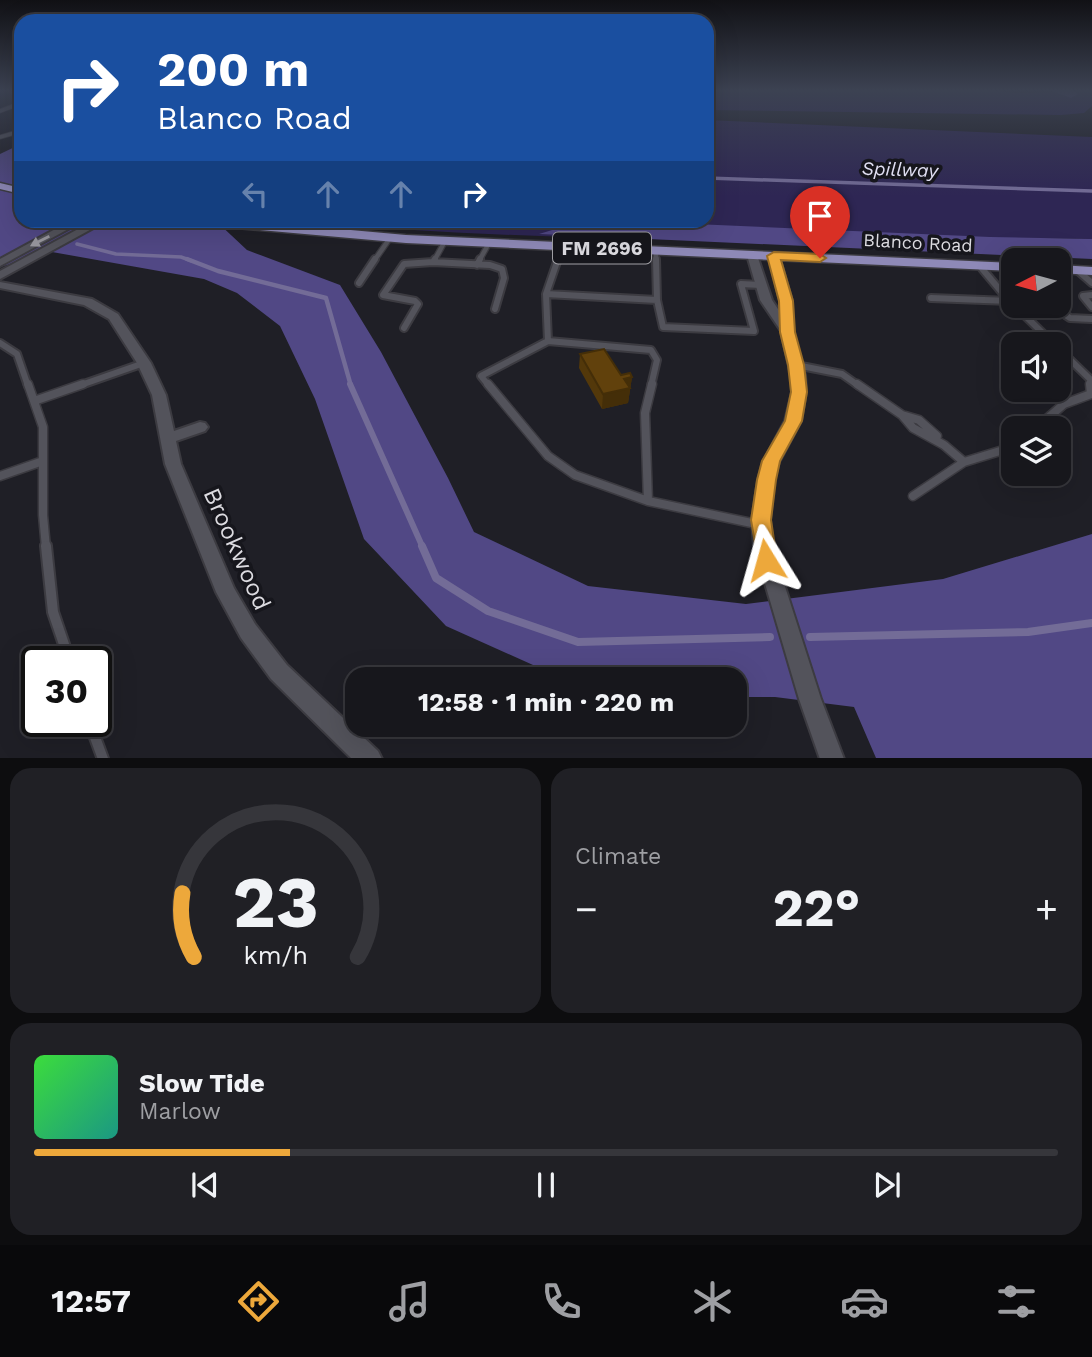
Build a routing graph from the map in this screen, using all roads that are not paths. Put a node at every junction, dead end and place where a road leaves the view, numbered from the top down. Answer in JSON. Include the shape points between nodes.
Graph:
{"nodes":[{"id":1,"x":65,"y":228,"type":"edge"},
{"id":2,"x":88,"y":228,"type":"edge"},
{"id":3,"x":283,"y":228,"type":"edge"},
{"id":4,"x":390,"y":238,"type":"junction"},
{"id":5,"x":445,"y":241,"type":"junction"},
{"id":6,"x":489,"y":243,"type":"junction"},
{"id":7,"x":564,"y":246,"type":"junction"},
{"id":8,"x":656,"y":250,"type":"junction"},
{"id":9,"x":752,"y":255,"type":"junction"},
{"id":10,"x":774,"y":256,"type":"junction"},
{"id":11,"x":433,"y":262,"type":"junction"},
{"id":12,"x":0,"y":263,"type":"edge"},
{"id":13,"x":477,"y":265,"type":"junction"},
{"id":14,"x":979,"y":265,"type":"junction"},
{"id":15,"x":1001,"y":266,"type":"edge"},
{"id":16,"x":1085,"y":270,"type":"edge"},
{"id":17,"x":0,"y":276,"type":"edge"},
{"id":18,"x":359,"y":283,"type":"dead end"},
{"id":19,"x":1092,"y":283,"type":"edge"},
{"id":20,"x":0,"y":285,"type":"edge"},
{"id":21,"x":761,"y":285,"type":"junction"},
{"id":22,"x":1001,"y":291,"type":"edge"},
{"id":23,"x":546,"y":294,"type":"junction"},
{"id":24,"x":1092,"y":295,"type":"edge"},
{"id":25,"x":931,"y":298,"type":"dead end"},
{"id":26,"x":657,"y":300,"type":"junction"},
{"id":27,"x":1001,"y":303,"type":"edge"},
{"id":28,"x":1092,"y":307,"type":"edge"},
{"id":29,"x":495,"y":309,"type":"dead end"},
{"id":30,"x":1027,"y":318,"type":"edge"},
{"id":31,"x":1066,"y":318,"type":"edge"},
{"id":32,"x":1092,"y":320,"type":"edge"},
{"id":33,"x":404,"y":328,"type":"dead end"},
{"id":34,"x":787,"y":332,"type":"junction"},
{"id":35,"x":1041,"y":332,"type":"edge"},
{"id":36,"x":548,"y":341,"type":"junction"},
{"id":37,"x":0,"y":342,"type":"edge"},
{"id":38,"x":1071,"y":361,"type":"edge"},
{"id":39,"x":144,"y":363,"type":"junction"},
{"id":40,"x":796,"y":365,"type":"junction"},
{"id":41,"x":34,"y":401,"type":"junction"},
{"id":42,"x":1050,"y":416,"type":"edge"},
{"id":43,"x":200,"y":428,"type":"dead end"},
{"id":44,"x":167,"y":439,"type":"junction"},
{"id":45,"x":1001,"y":451,"type":"edge"},
{"id":46,"x":43,"y":461,"type":"junction"},
{"id":47,"x":964,"y":462,"type":"junction"},
{"id":48,"x":0,"y":476,"type":"edge"},
{"id":49,"x":914,"y":496,"type":"dead end"},
{"id":50,"x":648,"y":500,"type":"junction"},
{"id":51,"x":762,"y":525,"type":"junction"},
{"id":52,"x":65,"y":646,"type":"edge"},
{"id":53,"x":95,"y":737,"type":"edge"},
{"id":54,"x":103,"y":758,"type":"edge"},
{"id":55,"x":370,"y":758,"type":"edge"},
{"id":56,"x":832,"y":758,"type":"edge"}],
"edges":[{"from":1,"to":12,"type":"street","one_way":true},
{"from":2,"to":17,"type":"street"},
{"from":3,"to":4,"type":"main road","name":"Blanco Road","number":"FM 2696"},
{"from":4,"to":5,"type":"main road","name":"Blanco Road","number":"FM 2696"},
{"from":4,"to":18,"type":"lane"},
{"from":5,"to":6,"type":"main road","name":"Blanco Road","number":"FM 2696"},
{"from":5,"to":11,"type":"lane"},
{"from":6,"to":7,"type":"main road","name":"Blanco Road","number":"FM 2696"},
{"from":6,"to":13,"type":"lane"},
{"from":7,"to":8,"type":"main road","name":"Blanco Road","number":"FM 2696"},
{"from":7,"to":23,"type":"lane"},
{"from":8,"to":9,"type":"main road","name":"Blanco Road","number":"FM 2696"},
{"from":8,"to":26,"type":"lane"},
{"from":9,"to":10,"type":"main road","name":"Blanco Road","number":"FM 2696"},
{"from":9,"to":21,"type":"street"},
{"from":10,"to":14,"type":"main road","name":"Blanco Road","number":"FM 2696"},
{"from":10,"to":34,"type":"street","via":[[786,301]]},
{"from":11,"to":13,"type":"lane"},
{"from":11,"to":33,"type":"lane","via":[[404,264],[383,295],[418,304]]},
{"from":13,"to":29,"type":"lane","via":[[502,270]]},
{"from":14,"to":15,"type":"main road","name":"Blanco Road","number":"FM 2696"},
{"from":14,"to":22,"type":"lane"},
{"from":16,"to":19,"type":"lane"},
{"from":20,"to":39,"type":"street","name":"Brookwood","via":[[103,308]]},
{"from":21,"to":26,"type":"lane","via":[[741,284],[754,331],[663,327]]},
{"from":21,"to":34,"type":"street"},
{"from":23,"to":26,"type":"lane"},
{"from":23,"to":36,"type":"lane"},
{"from":24,"to":28,"type":"lane","via":[[1083,296]]},
{"from":25,"to":27,"type":"lane"},
{"from":30,"to":35,"type":"lane"},
{"from":31,"to":32,"type":"lane"},
{"from":34,"to":40,"type":"street"},
{"from":36,"to":50,"type":"lane","via":[[651,351],[657,360],[645,414]]},
{"from":36,"to":50,"type":"lane","via":[[481,376],[548,456],[575,475]]},
{"from":37,"to":41,"type":"lane","via":[[17,354]]},
{"from":38,"to":42,"type":"lane","via":[[1090,379],[1091,394],[1064,404]]},
{"from":39,"to":41,"type":"lane"},
{"from":39,"to":44,"type":"street","name":"Brookwood","via":[[159,395]]},
{"from":40,"to":47,"type":"lane","via":[[842,374]]},
{"from":40,"to":51,"type":"street","via":[[797,407],[771,461]]},
{"from":41,"to":46,"type":"lane","via":[[43,427]]},
{"from":43,"to":44,"type":"street"},
{"from":44,"to":55,"type":"street","name":"Brookwood","via":[[226,592],[248,632],[279,672]]},
{"from":45,"to":47,"type":"lane"},
{"from":46,"to":48,"type":"lane"},
{"from":46,"to":52,"type":"lane","via":[[43,515],[53,612]]},
{"from":47,"to":49,"type":"lane"},
{"from":50,"to":51,"type":"lane"},
{"from":51,"to":56,"type":"street","via":[[770,574]]},
{"from":53,"to":54,"type":"lane"}]}
